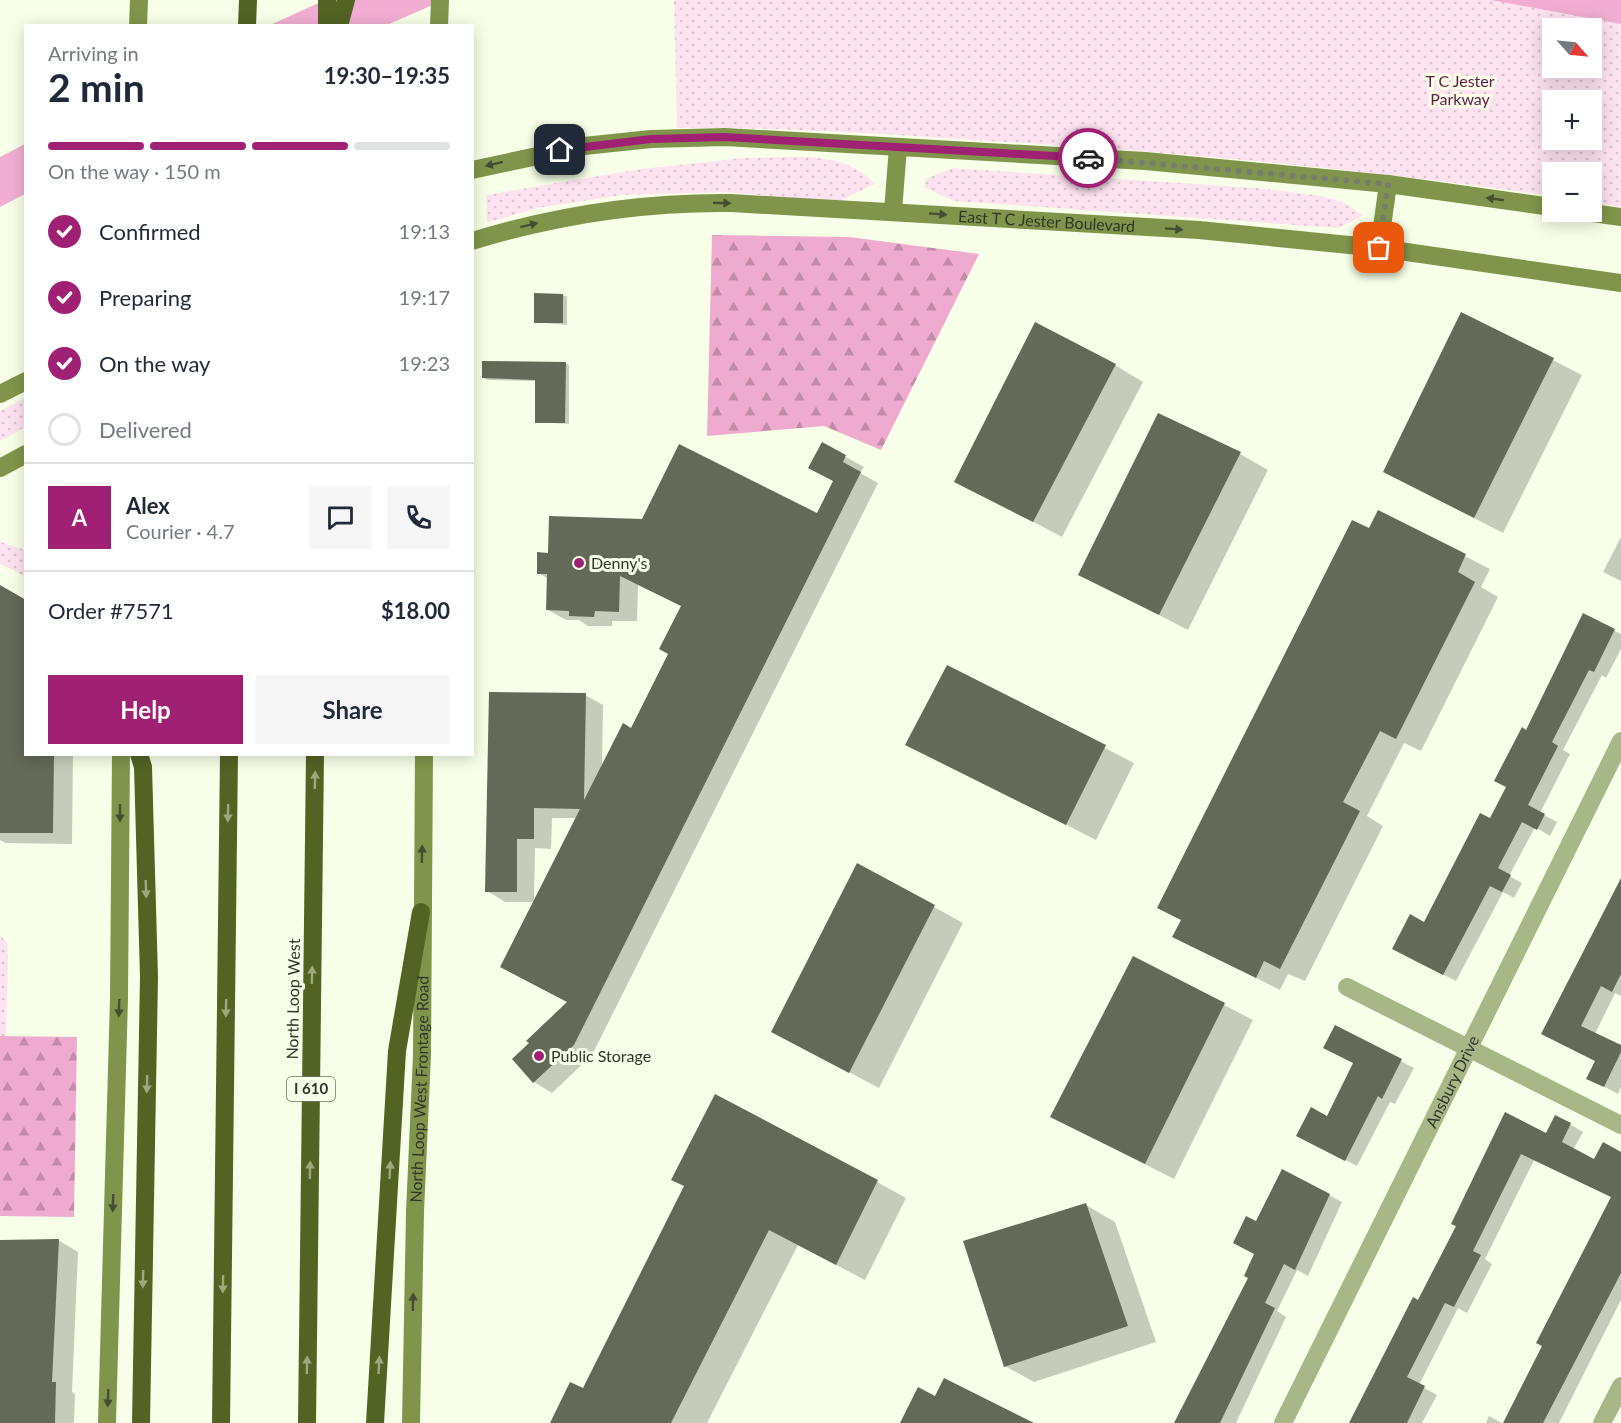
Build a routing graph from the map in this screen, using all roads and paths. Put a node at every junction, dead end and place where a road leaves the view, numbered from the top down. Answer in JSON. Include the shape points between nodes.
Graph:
{"nodes":[{"id":1,"x":248,"y":0,"type":"edge"},
{"id":2,"x":327,"y":0,"type":"edge"},
{"id":3,"x":346,"y":0,"type":"edge"},
{"id":4,"x":440,"y":0,"type":"edge"},
{"id":5,"x":247,"y":24,"type":"edge"},
{"id":6,"x":327,"y":24,"type":"edge"},
{"id":7,"x":340,"y":24,"type":"edge"},
{"id":8,"x":439,"y":24,"type":"edge"},
{"id":9,"x":898,"y":147,"type":"junction"},
{"id":10,"x":474,"y":170,"type":"edge"},
{"id":11,"x":1388,"y":184,"type":"junction"},
{"id":12,"x":1542,"y":206,"type":"edge"},
{"id":13,"x":893,"y":211,"type":"junction"},
{"id":14,"x":1602,"y":214,"type":"edge"},
{"id":15,"x":1621,"y":217,"type":"edge"},
{"id":16,"x":474,"y":240,"type":"edge"},
{"id":17,"x":1379,"y":248,"type":"junction"},
{"id":18,"x":1621,"y":283,"type":"edge"},
{"id":19,"x":24,"y":382,"type":"edge"},
{"id":20,"x":0,"y":394,"type":"edge"},
{"id":21,"x":24,"y":455,"type":"edge"},
{"id":22,"x":0,"y":468,"type":"edge"},
{"id":23,"x":1621,"y":741,"type":"edge"},
{"id":24,"x":121,"y":756,"type":"edge"},
{"id":25,"x":140,"y":756,"type":"edge"},
{"id":26,"x":229,"y":756,"type":"edge"},
{"id":27,"x":315,"y":756,"type":"edge"},
{"id":28,"x":424,"y":756,"type":"edge"},
{"id":29,"x":421,"y":912,"type":"junction"},
{"id":30,"x":1347,"y":987,"type":"dead end"},
{"id":31,"x":1467,"y":1048,"type":"junction"},
{"id":32,"x":1621,"y":1125,"type":"edge"},
{"id":33,"x":1621,"y":1386,"type":"edge"},
{"id":34,"x":107,"y":1423,"type":"edge"},
{"id":35,"x":141,"y":1423,"type":"edge"},
{"id":36,"x":221,"y":1423,"type":"edge"},
{"id":37,"x":307,"y":1423,"type":"edge"},
{"id":38,"x":375,"y":1423,"type":"edge"},
{"id":39,"x":411,"y":1423,"type":"edge"},
{"id":40,"x":1283,"y":1423,"type":"edge"},
{"id":41,"x":1602,"y":1423,"type":"edge"}],
"edges":[{"from":1,"to":5,"type":"highway"},
{"from":2,"to":6,"type":"highway"},
{"from":3,"to":7,"type":"highway"},
{"from":4,"to":8,"type":"street"},
{"from":9,"to":10,"type":"street","one_way":true,"via":[[725,137],[651,139],[560,150]]},
{"from":9,"to":11,"type":"street","via":[[1145,161]]},
{"from":9,"to":13,"type":"street"},
{"from":12,"to":11,"type":"street","one_way":true},
{"from":11,"to":17,"type":"street"},
{"from":16,"to":13,"type":"street","name":"East T C Jester Boulevard","one_way":true,"via":[[574,215],[691,202]]},
{"from":13,"to":17,"type":"street","name":"East T C Jester Boulevard","one_way":true,"via":[[1187,230]]},
{"from":14,"to":15,"type":"street"},
{"from":17,"to":18,"type":"street","name":"East T C Jester Boulevard"},
{"from":19,"to":20,"type":"street"},
{"from":21,"to":22,"type":"street"},
{"from":23,"to":31,"type":"street","name":"Ansbury Drive"},
{"from":24,"to":34,"type":"street","one_way":true,"via":[[119,998]]},
{"from":25,"to":35,"type":"highway","one_way":true,"via":[[148,977]]},
{"from":26,"to":36,"type":"highway","one_way":true},
{"from":37,"to":27,"type":"highway","name":"North Loop West","number":"I 610","one_way":true},
{"from":29,"to":28,"type":"street","name":"North Loop West Frontage Road","one_way":true},
{"from":38,"to":29,"type":"highway","one_way":true,"via":[[397,1051]]},
{"from":39,"to":29,"type":"street","name":"North Loop West Frontage Road","one_way":true,"via":[[422,1055]]},
{"from":30,"to":31,"type":"street"},
{"from":31,"to":32,"type":"street"},
{"from":31,"to":40,"type":"street","name":"Ansbury Drive"},
{"from":33,"to":41,"type":"street"}]}
